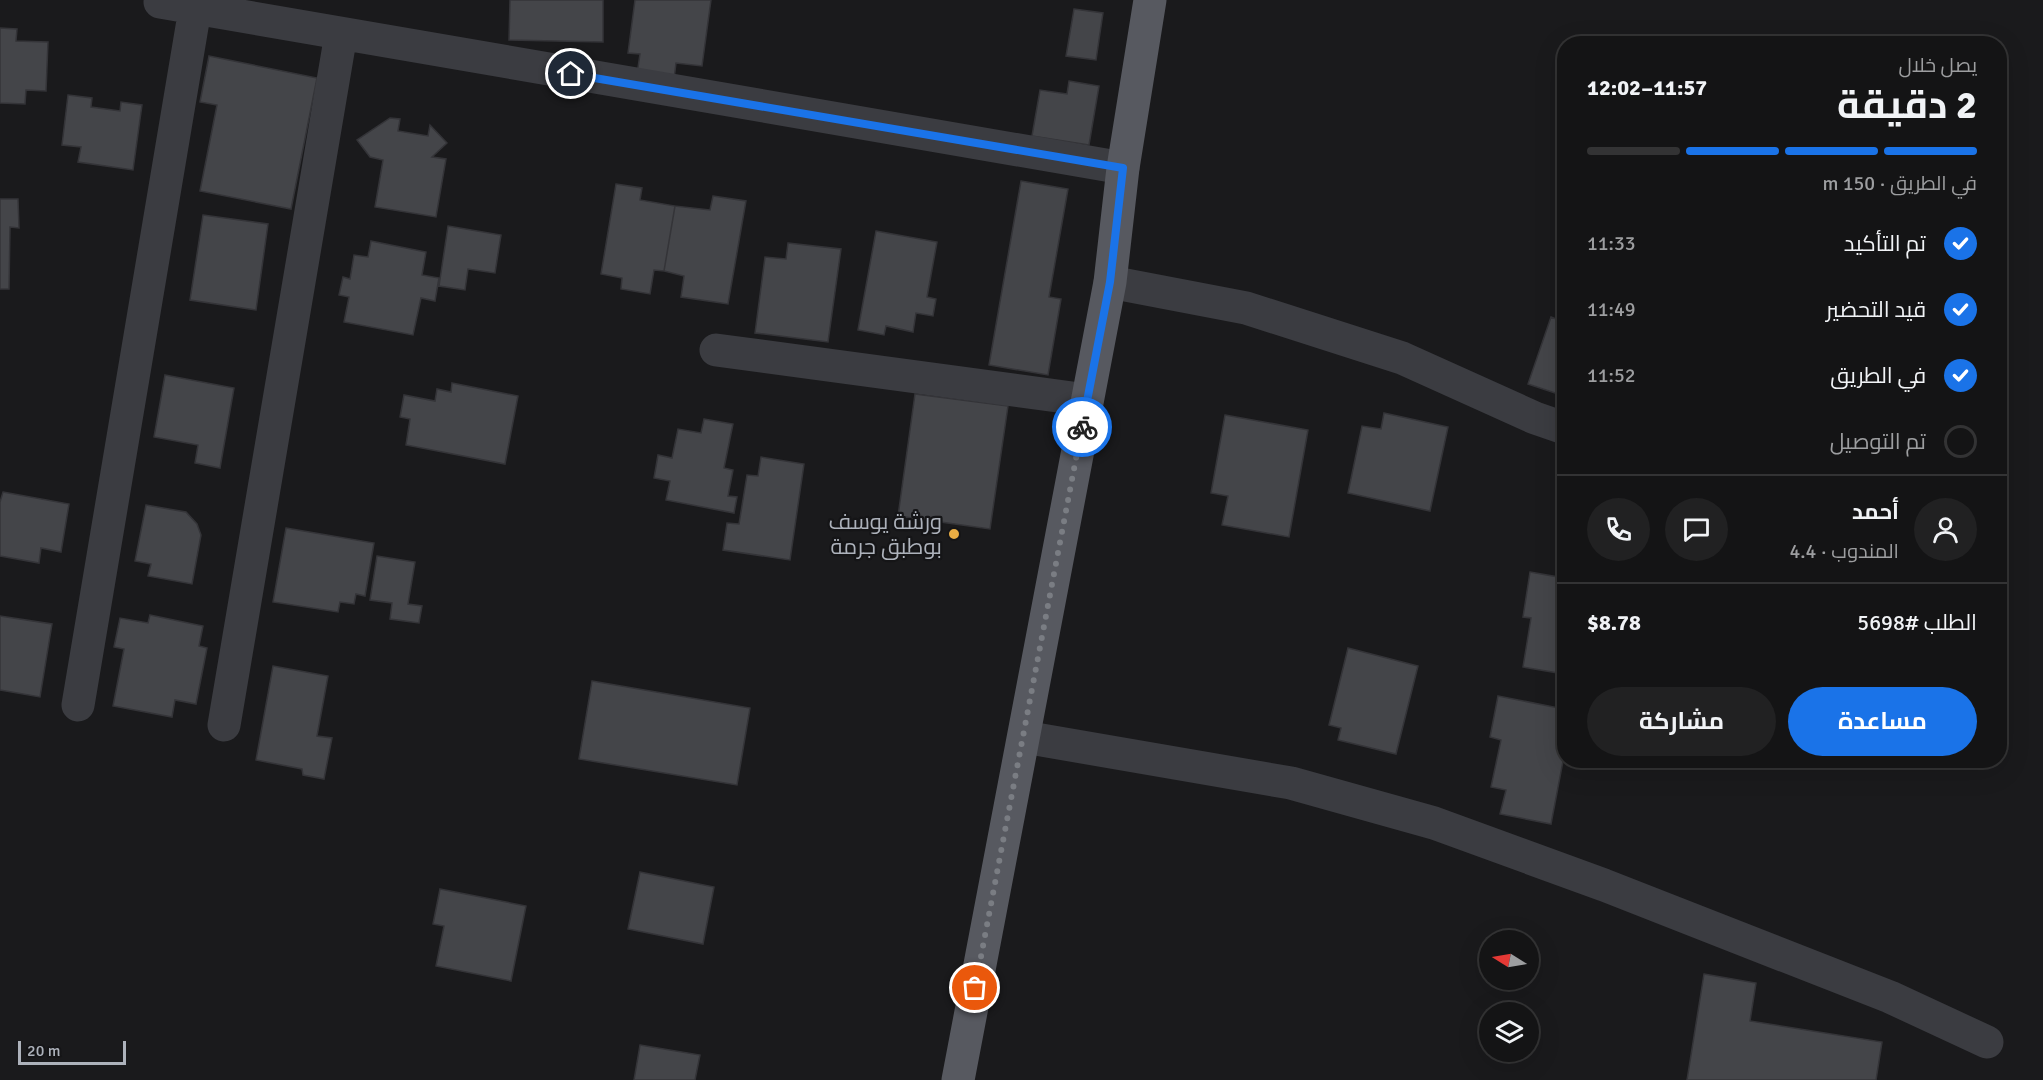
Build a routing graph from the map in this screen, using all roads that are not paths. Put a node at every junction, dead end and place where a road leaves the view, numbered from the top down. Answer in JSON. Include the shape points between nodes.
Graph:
{"nodes":[{"id":1,"x":1150,"y":0,"type":"edge"},
{"id":2,"x":160,"y":2,"type":"dead end"},
{"id":3,"x":195,"y":9,"type":"junction"},
{"id":4,"x":341,"y":34,"type":"junction"},
{"id":5,"x":1123,"y":168,"type":"junction"},
{"id":6,"x":1110,"y":282,"type":"junction"},
{"id":7,"x":716,"y":350,"type":"dead end"},
{"id":8,"x":1087,"y":400,"type":"junction"},
{"id":9,"x":1557,"y":426,"type":"edge"},
{"id":10,"x":78,"y":705,"type":"dead end"},
{"id":11,"x":224,"y":725,"type":"dead end"},
{"id":12,"x":1024,"y":737,"type":"junction"},
{"id":13,"x":1987,"y":1042,"type":"dead end"},
{"id":14,"x":958,"y":1080,"type":"edge"}],
"edges":[{"from":1,"to":5,"type":"main road"},
{"from":2,"to":3,"type":"street"},
{"from":3,"to":4,"type":"street"},
{"from":3,"to":10,"type":"street"},
{"from":4,"to":5,"type":"street"},
{"from":4,"to":11,"type":"street"},
{"from":5,"to":6,"type":"main road"},
{"from":6,"to":8,"type":"main road"},
{"from":6,"to":9,"type":"street","via":[[1246,308],[1402,358]]},
{"from":7,"to":8,"type":"street"},
{"from":8,"to":12,"type":"main road"},
{"from":12,"to":13,"type":"street","via":[[1291,783],[1434,823],[1890,997]]},
{"from":12,"to":14,"type":"main road"}]}
